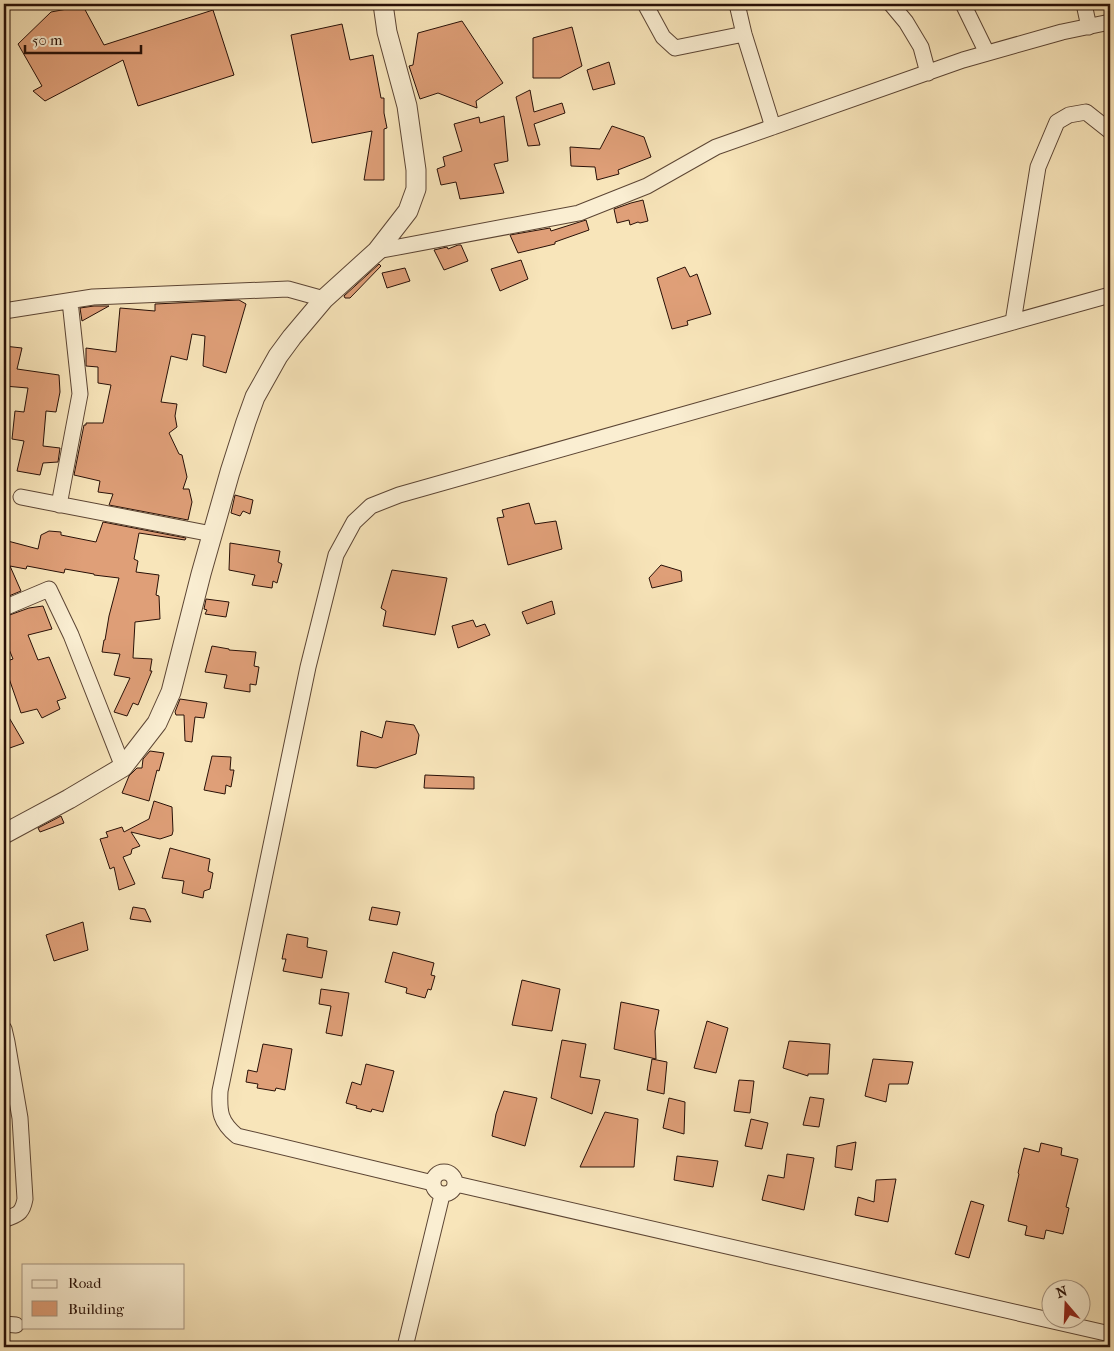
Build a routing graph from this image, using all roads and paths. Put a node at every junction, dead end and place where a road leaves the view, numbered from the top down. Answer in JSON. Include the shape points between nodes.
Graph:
{"nodes":[{"id":1,"x":383,"y":4,"type":"edge"},
{"id":2,"x":645,"y":4,"type":"edge"},
{"id":3,"x":737,"y":4,"type":"edge"},
{"id":4,"x":891,"y":4,"type":"edge"},
{"id":5,"x":963,"y":4,"type":"edge"},
{"id":6,"x":1084,"y":4,"type":"edge"},
{"id":7,"x":1110,"y":22,"type":"edge"},
{"id":8,"x":1089,"y":27,"type":"junction"},
{"id":9,"x":744,"y":34,"type":"junction"},
{"id":10,"x":987,"y":54,"type":"junction"},
{"id":11,"x":928,"y":73,"type":"junction"},
{"id":12,"x":774,"y":127,"type":"junction"},
{"id":13,"x":1110,"y":131,"type":"edge"},
{"id":14,"x":377,"y":251,"type":"junction"},
{"id":15,"x":1110,"y":295,"type":"edge"},
{"id":16,"x":324,"y":299,"type":"junction"},
{"id":17,"x":70,"y":301,"type":"junction"},
{"id":18,"x":4,"y":311,"type":"edge"},
{"id":19,"x":1013,"y":322,"type":"junction"},
{"id":20,"x":21,"y":497,"type":"dead end"},
{"id":21,"x":59,"y":505,"type":"junction"},
{"id":22,"x":212,"y":534,"type":"junction"},
{"id":23,"x":4,"y":608,"type":"edge"},
{"id":24,"x":123,"y":767,"type":"junction"},
{"id":25,"x":4,"y":834,"type":"edge"},
{"id":26,"x":4,"y":1029,"type":"edge"},
{"id":27,"x":437,"y":1189,"type":"junction"},
{"id":28,"x":4,"y":1220,"type":"edge"},
{"id":29,"x":1110,"y":1334,"type":"edge"},
{"id":30,"x":405,"y":1347,"type":"edge"}],
"edges":[{"from":1,"to":14,"type":"street","via":[[387,32],[407,106],[416,189],[408,210]]},
{"from":2,"to":9,"type":"street","via":[[663,38],[675,48]]},
{"from":3,"to":9,"type":"street"},
{"from":4,"to":11,"type":"street","via":[[921,47]]},
{"from":5,"to":10,"type":"street"},
{"from":6,"to":8,"type":"street"},
{"from":7,"to":8,"type":"street"},
{"from":8,"to":10,"type":"street"},
{"from":9,"to":12,"type":"street"},
{"from":10,"to":11,"type":"street"},
{"from":11,"to":12,"type":"street"},
{"from":12,"to":14,"type":"street","via":[[716,147],[648,186],[580,213]]},
{"from":13,"to":19,"type":"street","via":[[1086,112],[1069,115],[1057,122],[1038,167]]},
{"from":14,"to":16,"type":"street"},
{"from":15,"to":19,"type":"street"},
{"from":16,"to":17,"type":"street","via":[[288,289],[93,297]]},
{"from":16,"to":22,"type":"street","via":[[278,356],[255,397]]},
{"from":17,"to":18,"type":"street"},
{"from":17,"to":21,"type":"street","via":[[80,394]]},
{"from":19,"to":27,"type":"street","via":[[398,496],[371,506],[354,522],[336,555],[308,667],[220,1091],[220,1108],[223,1120],[237,1136]]},
{"from":20,"to":21,"type":"street"},
{"from":21,"to":22,"type":"street"},
{"from":22,"to":24,"type":"street","via":[[171,692],[157,723]]},
{"from":23,"to":24,"type":"street","via":[[49,589],[71,635]]},
{"from":24,"to":25,"type":"street"},
{"from":26,"to":28,"type":"street","via":[[20,1118],[25,1200],[23,1210]]},
{"from":27,"to":29,"type":"street","via":[[448,1194],[456,1184]]},
{"from":27,"to":30,"type":"street"}]}
